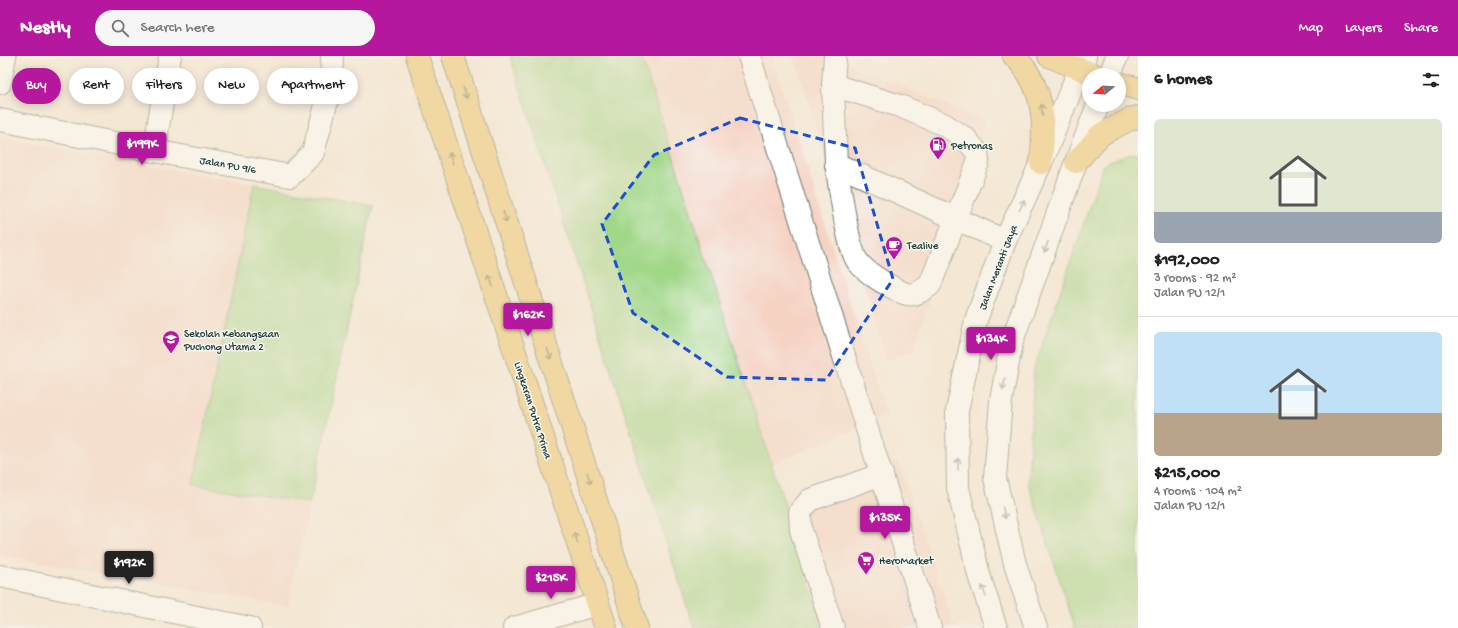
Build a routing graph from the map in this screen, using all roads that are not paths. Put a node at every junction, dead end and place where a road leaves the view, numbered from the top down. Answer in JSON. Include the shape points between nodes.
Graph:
{"nodes":[{"id":1,"x":5,"y":56,"type":"edge"},
{"id":2,"x":170,"y":56,"type":"edge"},
{"id":3,"x":332,"y":56,"type":"edge"},
{"id":4,"x":417,"y":56,"type":"edge"},
{"id":5,"x":453,"y":56,"type":"edge"},
{"id":6,"x":749,"y":56,"type":"edge"},
{"id":7,"x":835,"y":56,"type":"edge"},
{"id":8,"x":1014,"y":56,"type":"edge"},
{"id":9,"x":1049,"y":56,"type":"edge"},
{"id":10,"x":1117,"y":56,"type":"edge"},
{"id":11,"x":1087,"y":67,"type":"edge"},
{"id":12,"x":1113,"y":68,"type":"edge"},
{"id":13,"x":0,"y":83,"type":"edge"},
{"id":14,"x":833,"y":85,"type":"junction"},
{"id":15,"x":1126,"y":85,"type":"edge"},
{"id":16,"x":1138,"y":89,"type":"edge"},
{"id":17,"x":1095,"y":112,"type":"edge"},
{"id":18,"x":1138,"y":117,"type":"edge"},
{"id":19,"x":0,"y":120,"type":"edge"},
{"id":20,"x":154,"y":151,"type":"junction"},
{"id":21,"x":1076,"y":162,"type":"junction"},
{"id":22,"x":1041,"y":163,"type":"junction"},
{"id":23,"x":836,"y":164,"type":"junction"},
{"id":24,"x":956,"y":219,"type":"junction"},
{"id":25,"x":1005,"y":241,"type":"junction"},
{"id":26,"x":882,"y":474,"type":"junction"},
{"id":27,"x":0,"y":576,"type":"edge"},
{"id":28,"x":598,"y":604,"type":"junction"},
{"id":29,"x":250,"y":628,"type":"edge"},
{"id":30,"x":514,"y":628,"type":"edge"},
{"id":31,"x":606,"y":628,"type":"edge"},
{"id":32,"x":637,"y":628,"type":"edge"},
{"id":33,"x":834,"y":628,"type":"edge"},
{"id":34,"x":930,"y":628,"type":"edge"},
{"id":35,"x":996,"y":628,"type":"edge"},
{"id":36,"x":1036,"y":628,"type":"edge"}],
"edges":[{"from":1,"to":13,"type":"street"},
{"from":2,"to":20,"type":"street"},
{"from":3,"to":20,"type":"street","name":"Jalan PU 9/6","via":[[331,86],[313,153],[290,176]]},
{"from":28,"to":4,"type":"main road","name":"Lingkaran Putra Prima","one_way":true},
{"from":5,"to":32,"type":"main road","one_way":true},
{"from":6,"to":26,"type":"street"},
{"from":7,"to":14,"type":"street"},
{"from":22,"to":8,"type":"main road","one_way":true,"via":[[1044,134],[1041,103],[1028,73]]},
{"from":9,"to":11,"type":"main road"},
{"from":10,"to":12,"type":"street"},
{"from":11,"to":22,"type":"street","name":"Jalan Meranti Jaya"},
{"from":14,"to":23,"type":"street"},
{"from":14,"to":24,"type":"street","via":[[900,106],[945,125],[965,138],[977,152],[978,162]]},
{"from":15,"to":16,"type":"main road"},
{"from":17,"to":21,"type":"street"},
{"from":18,"to":21,"type":"main road","via":[[1100,135]]},
{"from":19,"to":20,"type":"street","name":"Jalan PU 9/6"},
{"from":21,"to":36,"type":"street","one_way":true,"via":[[1012,341],[1001,400],[995,478],[1016,564]]},
{"from":25,"to":22,"type":"street","name":"Jalan Meranti Jaya","one_way":true},
{"from":23,"to":24,"type":"street"},
{"from":23,"to":24,"type":"street","via":[[851,245],[858,262],[880,280],[905,295],[919,293],[930,284]]},
{"from":24,"to":25,"type":"street"},
{"from":35,"to":25,"type":"street","name":"Jalan Meranti Jaya","one_way":true,"via":[[979,575],[958,488],[957,411],[976,320]]},
{"from":26,"to":33,"type":"street","via":[[810,500],[800,512],[802,530]]},
{"from":26,"to":34,"type":"street"},
{"from":27,"to":29,"type":"street"},
{"from":28,"to":30,"type":"street"},
{"from":28,"to":31,"type":"main road","name":"Lingkaran Putra Prima"}]}
